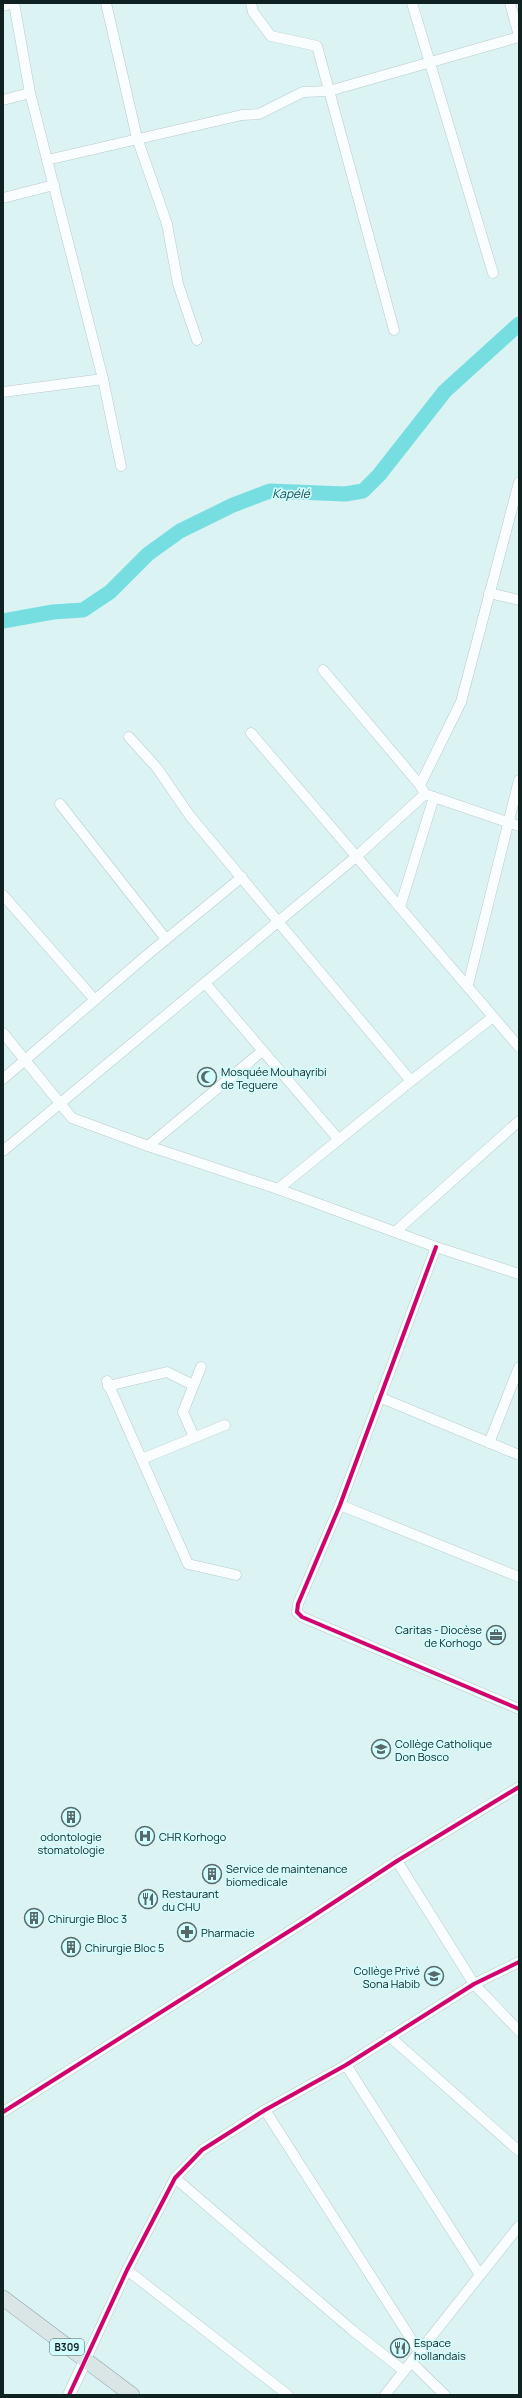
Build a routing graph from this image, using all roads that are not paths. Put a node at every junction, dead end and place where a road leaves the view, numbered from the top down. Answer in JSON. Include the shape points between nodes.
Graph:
{"nodes":[{"id":1,"x":14,"y":3,"type":"edge"},
{"id":2,"x":106,"y":3,"type":"edge"},
{"id":3,"x":251,"y":3,"type":"edge"},
{"id":4,"x":412,"y":3,"type":"edge"},
{"id":5,"x":510,"y":3,"type":"edge"},
{"id":6,"x":3,"y":6,"type":"edge"},
{"id":7,"x":519,"y":36,"type":"edge"},
{"id":8,"x":429,"y":63,"type":"junction"},
{"id":9,"x":330,"y":91,"type":"junction"},
{"id":10,"x":30,"y":93,"type":"junction"},
{"id":11,"x":3,"y":100,"type":"edge"},
{"id":12,"x":137,"y":138,"type":"junction"},
{"id":13,"x":47,"y":160,"type":"junction"},
{"id":14,"x":54,"y":185,"type":"junction"},
{"id":15,"x":3,"y":198,"type":"edge"},
{"id":16,"x":493,"y":273,"type":"dead end"},
{"id":17,"x":394,"y":330,"type":"dead end"},
{"id":18,"x":197,"y":340,"type":"dead end"},
{"id":19,"x":103,"y":379,"type":"junction"},
{"id":20,"x":6,"y":390,"type":"edge"},
{"id":21,"x":121,"y":466,"type":"dead end"},
{"id":22,"x":519,"y":482,"type":"edge"},
{"id":23,"x":489,"y":593,"type":"junction"},
{"id":24,"x":519,"y":600,"type":"edge"},
{"id":25,"x":323,"y":670,"type":"dead end"},
{"id":26,"x":252,"y":733,"type":"dead end"},
{"id":27,"x":129,"y":737,"type":"dead end"},
{"id":28,"x":519,"y":780,"type":"edge"},
{"id":29,"x":426,"y":792,"type":"junction"},
{"id":30,"x":60,"y":804,"type":"dead end"},
{"id":31,"x":507,"y":822,"type":"junction"},
{"id":32,"x":519,"y":826,"type":"edge"},
{"id":33,"x":357,"y":856,"type":"junction"},
{"id":34,"x":242,"y":877,"type":"junction"},
{"id":35,"x":3,"y":895,"type":"edge"},
{"id":36,"x":400,"y":907,"type":"junction"},
{"id":37,"x":279,"y":923,"type":"junction"},
{"id":38,"x":166,"y":939,"type":"junction"},
{"id":39,"x":205,"y":983,"type":"junction"},
{"id":40,"x":468,"y":985,"type":"junction"},
{"id":41,"x":95,"y":1000,"type":"junction"},
{"id":42,"x":494,"y":1018,"type":"junction"},
{"id":43,"x":3,"y":1033,"type":"edge"},
{"id":44,"x":519,"y":1047,"type":"edge"},
{"id":45,"x":262,"y":1052,"type":"junction"},
{"id":46,"x":26,"y":1060,"type":"junction"},
{"id":47,"x":3,"y":1079,"type":"edge"},
{"id":48,"x":411,"y":1081,"type":"junction"},
{"id":49,"x":60,"y":1101,"type":"junction"},
{"id":50,"x":519,"y":1122,"type":"edge"},
{"id":51,"x":339,"y":1140,"type":"junction"},
{"id":52,"x":148,"y":1146,"type":"junction"},
{"id":53,"x":3,"y":1151,"type":"edge"},
{"id":54,"x":278,"y":1189,"type":"junction"},
{"id":55,"x":395,"y":1232,"type":"junction"},
{"id":56,"x":436,"y":1247,"type":"junction"},
{"id":57,"x":519,"y":1274,"type":"edge"},
{"id":58,"x":201,"y":1367,"type":"dead end"},
{"id":59,"x":519,"y":1367,"type":"edge"},
{"id":60,"x":193,"y":1385,"type":"junction"},
{"id":61,"x":379,"y":1397,"type":"junction"},
{"id":62,"x":225,"y":1424,"type":"dead end"},
{"id":63,"x":194,"y":1437,"type":"junction"},
{"id":64,"x":489,"y":1443,"type":"junction"},
{"id":65,"x":519,"y":1455,"type":"edge"},
{"id":66,"x":142,"y":1459,"type":"junction"},
{"id":67,"x":340,"y":1505,"type":"junction"},
{"id":68,"x":236,"y":1575,"type":"dead end"},
{"id":69,"x":519,"y":1577,"type":"edge"},
{"id":70,"x":519,"y":1709,"type":"edge"},
{"id":71,"x":519,"y":1787,"type":"edge"},
{"id":72,"x":397,"y":1861,"type":"junction"},
{"id":73,"x":519,"y":1962,"type":"edge"},
{"id":74,"x":474,"y":1984,"type":"junction"},
{"id":75,"x":519,"y":2031,"type":"edge"},
{"id":76,"x":389,"y":2036,"type":"junction"},
{"id":77,"x":346,"y":2065,"type":"junction"},
{"id":78,"x":265,"y":2110,"type":"junction"},
{"id":79,"x":3,"y":2112,"type":"edge"},
{"id":80,"x":519,"y":2152,"type":"edge"},
{"id":81,"x":175,"y":2178,"type":"junction"},
{"id":82,"x":519,"y":2226,"type":"edge"},
{"id":83,"x":127,"y":2270,"type":"junction"},
{"id":84,"x":480,"y":2275,"type":"junction"},
{"id":85,"x":3,"y":2298,"type":"edge"},
{"id":86,"x":420,"y":2353,"type":"junction"},
{"id":87,"x":85,"y":2361,"type":"junction"},
{"id":88,"x":412,"y":2363,"type":"junction"},
{"id":89,"x":404,"y":2371,"type":"junction"},
{"id":90,"x":69,"y":2395,"type":"edge"},
{"id":91,"x":132,"y":2395,"type":"edge"},
{"id":92,"x":288,"y":2395,"type":"edge"},
{"id":93,"x":385,"y":2395,"type":"edge"},
{"id":94,"x":445,"y":2395,"type":"edge"}],
"edges":[{"from":1,"to":6,"type":"street"},
{"from":1,"to":10,"type":"street"},
{"from":2,"to":12,"type":"street"},
{"from":3,"to":9,"type":"street","via":[[253,12],[270,36],[317,46]]},
{"from":4,"to":8,"type":"street"},
{"from":5,"to":7,"type":"street"},
{"from":7,"to":8,"type":"street"},
{"from":8,"to":9,"type":"street"},
{"from":8,"to":16,"type":"street"},
{"from":9,"to":12,"type":"street","via":[[303,92],[258,114],[242,115]]},
{"from":9,"to":17,"type":"street"},
{"from":10,"to":11,"type":"street"},
{"from":10,"to":13,"type":"street"},
{"from":12,"to":13,"type":"street"},
{"from":12,"to":18,"type":"street","via":[[167,224],[178,284]]},
{"from":13,"to":14,"type":"street"},
{"from":14,"to":15,"type":"street"},
{"from":14,"to":19,"type":"street"},
{"from":19,"to":20,"type":"street"},
{"from":19,"to":21,"type":"street"},
{"from":22,"to":23,"type":"street"},
{"from":23,"to":24,"type":"street"},
{"from":23,"to":29,"type":"street","via":[[461,702]]},
{"from":25,"to":29,"type":"street"},
{"from":26,"to":33,"type":"street"},
{"from":27,"to":34,"type":"street","via":[[157,768],[190,816]]},
{"from":28,"to":31,"type":"street"},
{"from":29,"to":31,"type":"street"},
{"from":29,"to":33,"type":"street"},
{"from":29,"to":36,"type":"street"},
{"from":30,"to":38,"type":"street"},
{"from":31,"to":32,"type":"street"},
{"from":31,"to":40,"type":"street"},
{"from":33,"to":36,"type":"street"},
{"from":33,"to":37,"type":"street"},
{"from":34,"to":37,"type":"street"},
{"from":34,"to":38,"type":"street"},
{"from":35,"to":41,"type":"street"},
{"from":36,"to":40,"type":"street"},
{"from":37,"to":39,"type":"street"},
{"from":37,"to":48,"type":"street"},
{"from":38,"to":41,"type":"street"},
{"from":39,"to":45,"type":"street"},
{"from":39,"to":49,"type":"street"},
{"from":40,"to":42,"type":"street"},
{"from":41,"to":46,"type":"street"},
{"from":42,"to":44,"type":"street"},
{"from":42,"to":48,"type":"street"},
{"from":43,"to":46,"type":"street"},
{"from":45,"to":51,"type":"street"},
{"from":45,"to":52,"type":"street"},
{"from":46,"to":47,"type":"street"},
{"from":46,"to":49,"type":"street"},
{"from":48,"to":51,"type":"street"},
{"from":49,"to":52,"type":"street","via":[[72,1118]]},
{"from":49,"to":53,"type":"street"},
{"from":50,"to":55,"type":"street"},
{"from":51,"to":54,"type":"street"},
{"from":52,"to":54,"type":"street"},
{"from":54,"to":55,"type":"street"},
{"from":55,"to":56,"type":"street"},
{"from":56,"to":57,"type":"street"},
{"from":56,"to":61,"type":"street"},
{"from":58,"to":60,"type":"street"},
{"from":59,"to":64,"type":"street"},
{"from":60,"to":63,"type":"street","via":[[183,1412]]},
{"from":60,"to":66,"type":"street","via":[[168,1372],[108,1384]]},
{"from":61,"to":64,"type":"street"},
{"from":61,"to":67,"type":"street"},
{"from":62,"to":63,"type":"street"},
{"from":63,"to":66,"type":"street"},
{"from":64,"to":65,"type":"street"},
{"from":66,"to":68,"type":"street","via":[[188,1564]]},
{"from":67,"to":69,"type":"street"},
{"from":67,"to":70,"type":"street","via":[[298,1604],[299,1614]]},
{"from":71,"to":72,"type":"street"},
{"from":72,"to":74,"type":"street"},
{"from":72,"to":79,"type":"street"},
{"from":73,"to":74,"type":"street"},
{"from":74,"to":75,"type":"street"},
{"from":74,"to":76,"type":"street"},
{"from":76,"to":77,"type":"street"},
{"from":76,"to":80,"type":"street"},
{"from":77,"to":78,"type":"street"},
{"from":77,"to":84,"type":"street"},
{"from":78,"to":81,"type":"street","via":[[202,2150]]},
{"from":78,"to":86,"type":"street"},
{"from":81,"to":83,"type":"street"},
{"from":81,"to":89,"type":"street","via":[[352,2330]]},
{"from":82,"to":84,"type":"street"},
{"from":83,"to":87,"type":"street"},
{"from":83,"to":92,"type":"street"},
{"from":84,"to":86,"type":"street"},
{"from":85,"to":87,"type":"main road","number":"B309"},
{"from":86,"to":88,"type":"street"},
{"from":87,"to":90,"type":"street"},
{"from":87,"to":91,"type":"main road","number":"B309"},
{"from":88,"to":89,"type":"street"},
{"from":88,"to":94,"type":"street"},
{"from":89,"to":93,"type":"street"}]}
